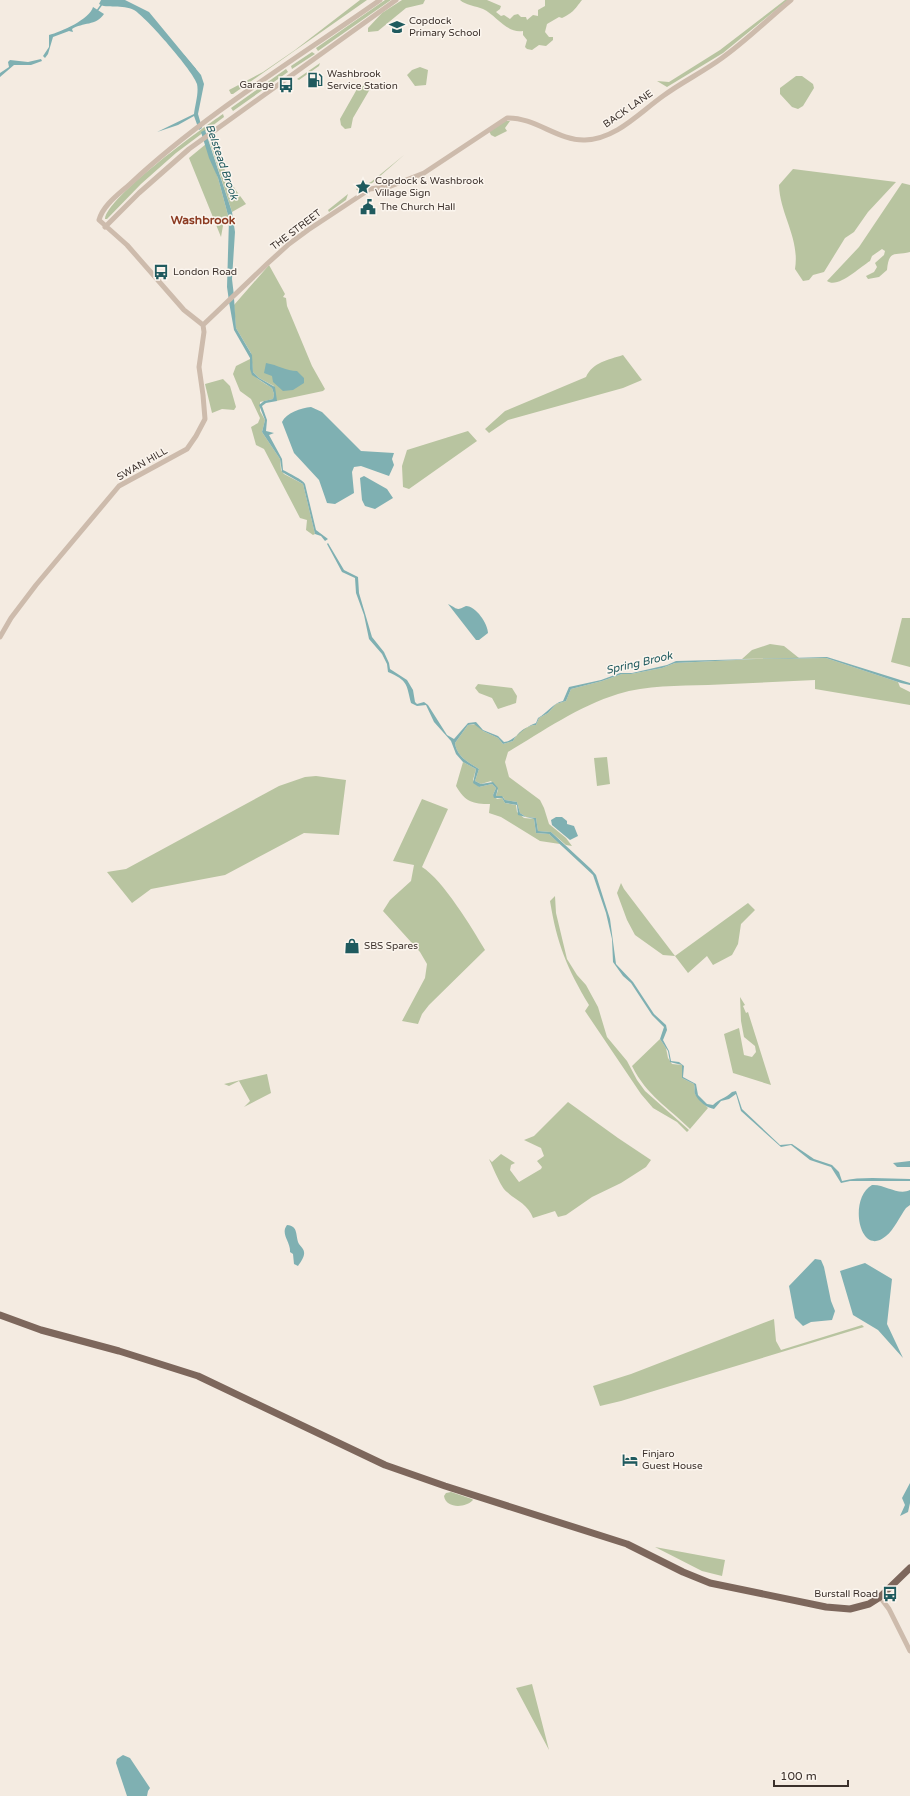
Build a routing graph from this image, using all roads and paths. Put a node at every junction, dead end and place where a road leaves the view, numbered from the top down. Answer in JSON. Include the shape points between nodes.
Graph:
{"nodes":[{"id":1,"x":380,"y":0,"type":"edge"},
{"id":2,"x":396,"y":0,"type":"edge"},
{"id":3,"x":791,"y":0,"type":"edge"},
{"id":4,"x":370,"y":189,"type":"joint"},
{"id":5,"x":105,"y":227,"type":"junction"},
{"id":6,"x":203,"y":326,"type":"junction"},
{"id":7,"x":0,"y":637,"type":"edge"},
{"id":8,"x":0,"y":1315,"type":"edge"},
{"id":9,"x":910,"y":1568,"type":"edge"},
{"id":10,"x":880,"y":1597,"type":"junction"},
{"id":11,"x":910,"y":1652,"type":"edge"}],
"edges":[{"from":1,"to":5,"type":"street","via":[[172,147],[108,204],[99,220]]},
{"from":2,"to":5,"type":"street","via":[[200,140],[149,183]]},
{"from":3,"to":4,"type":"street","name":"BACK LANE","via":[[723,57],[607,135],[593,139],[573,139],[507,118],[420,175],[391,186]]},
{"from":4,"to":6,"type":"street","name":"THE STREET","via":[[289,244]]},
{"from":5,"to":6,"type":"street","via":[[126,245],[184,310]]},
{"from":6,"to":7,"type":"street","name":"SWAN HILL","via":[[199,367],[205,419],[196,436],[187,449],[119,486],[36,585]]},
{"from":8,"to":10,"type":"main road","via":[[41,1330],[198,1376],[398,1470],[635,1547],[704,1581],[840,1609],[869,1604]]},
{"from":9,"to":10,"type":"main road"},
{"from":10,"to":11,"type":"street","via":[[890,1609]]}]}
